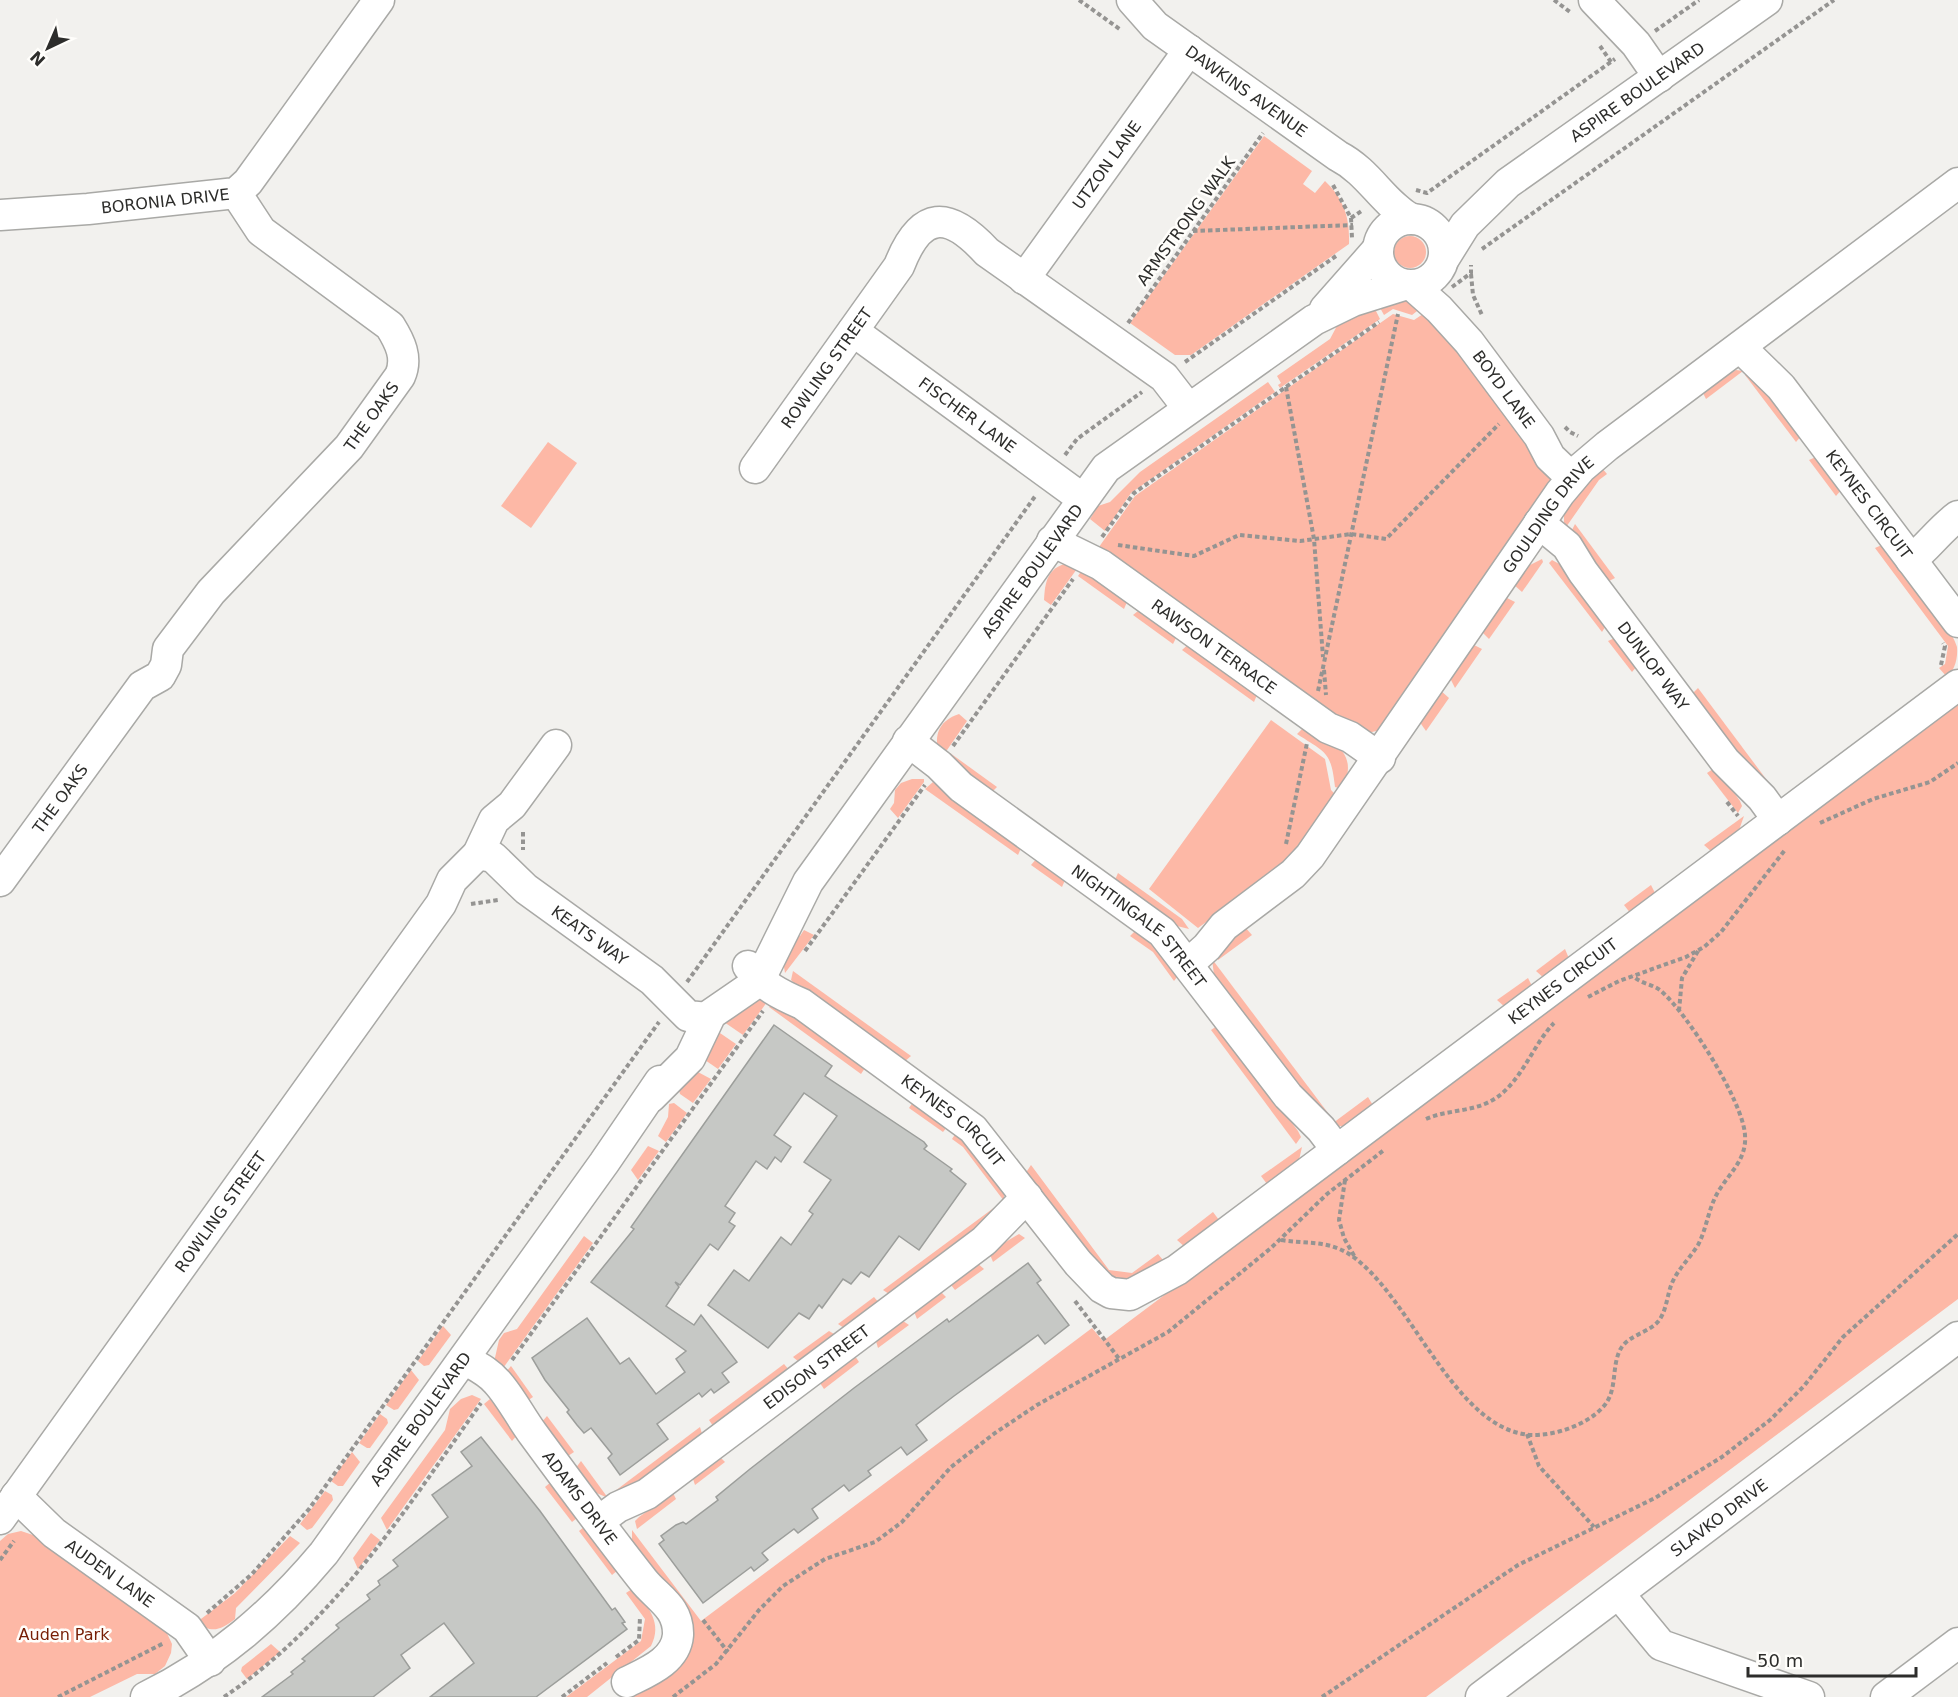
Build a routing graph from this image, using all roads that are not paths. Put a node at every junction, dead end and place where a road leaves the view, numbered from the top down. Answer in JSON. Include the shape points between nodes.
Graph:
{"nodes":[{"id":1,"x":379,"y":0,"type":"edge"},
{"id":2,"x":1115,"y":0,"type":"edge"},
{"id":3,"x":1132,"y":0,"type":"edge"},
{"id":4,"x":1594,"y":0,"type":"edge"},
{"id":5,"x":1767,"y":0,"type":"edge"},
{"id":6,"x":1155,"y":26,"type":"junction"},
{"id":7,"x":1189,"y":50,"type":"junction"},
{"id":8,"x":1653,"y":81,"type":"junction"},
{"id":9,"x":1508,"y":183,"type":"junction"},
{"id":10,"x":1958,"y":183,"type":"edge"},
{"id":11,"x":236,"y":193,"type":"junction"},
{"id":12,"x":1364,"y":211,"type":"junction"},
{"id":13,"x":0,"y":215,"type":"edge"},
{"id":14,"x":1417,"y":220,"type":"junction"},
{"id":15,"x":1378,"y":247,"type":"junction"},
{"id":16,"x":1024,"y":279,"type":"junction"},
{"id":17,"x":1431,"y":284,"type":"junction"},
{"id":18,"x":1314,"y":320,"type":"junction"},
{"id":19,"x":853,"y":331,"type":"junction"},
{"id":20,"x":1747,"y":341,"type":"junction"},
{"id":21,"x":1181,"y":413,"type":"junction"},
{"id":22,"x":754,"y":468,"type":"dead end"},
{"id":23,"x":1577,"y":473,"type":"junction"},
{"id":24,"x":1083,"y":499,"type":"junction"},
{"id":25,"x":1953,"y":520,"type":"edge"},
{"id":26,"x":1534,"y":531,"type":"junction"},
{"id":27,"x":1058,"y":533,"type":"junction"},
{"id":28,"x":1906,"y":554,"type":"junction"},
{"id":29,"x":1948,"y":629,"type":"edge"},
{"id":30,"x":1946,"y":678,"type":"edge"},
{"id":31,"x":556,"y":745,"type":"dead end"},
{"id":32,"x":904,"y":747,"type":"junction"},
{"id":33,"x":1376,"y":763,"type":"junction"},
{"id":34,"x":1762,"y":825,"type":"junction"},
{"id":35,"x":499,"y":878,"type":"junction"},
{"id":36,"x":0,"y":881,"type":"edge"},
{"id":37,"x":1183,"y":957,"type":"junction"},
{"id":38,"x":758,"y":972,"type":"junction"},
{"id":39,"x":689,"y":1007,"type":"junction"},
{"id":40,"x":1336,"y":1163,"type":"junction"},
{"id":41,"x":1033,"y":1205,"type":"junction"},
{"id":42,"x":1958,"y":1337,"type":"edge"},
{"id":43,"x":459,"y":1365,"type":"junction"},
{"id":44,"x":12,"y":1512,"type":"edge"},
{"id":45,"x":603,"y":1527,"type":"junction"},
{"id":46,"x":1619,"y":1594,"type":"junction"},
{"id":47,"x":1958,"y":1643,"type":"edge"},
{"id":48,"x":203,"y":1666,"type":"junction"},
{"id":49,"x":617,"y":1689,"type":"edge"},
{"id":50,"x":146,"y":1697,"type":"edge"},
{"id":51,"x":1481,"y":1697,"type":"edge"},
{"id":52,"x":1809,"y":1697,"type":"edge"},
{"id":53,"x":1886,"y":1697,"type":"edge"}],
"edges":[{"from":1,"to":11,"type":"street","name":"BORONIA DRIVE","via":[[248,182]]},
{"from":2,"to":6,"type":"street","name":"DAWKINS AVENUE","via":[[1133,17]]},
{"from":3,"to":6,"type":"street","name":"DAWKINS AVENUE"},
{"from":4,"to":8,"type":"street"},
{"from":5,"to":8,"type":"street","name":"ASPIRE BOULEVARD"},
{"from":6,"to":7,"type":"street","name":"DAWKINS AVENUE"},
{"from":7,"to":12,"type":"street","name":"DAWKINS AVENUE","via":[[1338,156],[1354,177]]},
{"from":7,"to":16,"type":"street","name":"UTZON LANE"},
{"from":8,"to":9,"type":"street","name":"ASPIRE BOULEVARD"},
{"from":9,"to":14,"type":"street","name":"ASPIRE BOULEVARD"},
{"from":9,"to":17,"type":"street","name":"ASPIRE BOULEVARD","via":[[1465,225]]},
{"from":10,"to":20,"type":"street","name":"GOULDING DRIVE"},
{"from":11,"to":13,"type":"street","name":"BORONIA DRIVE"},
{"from":11,"to":36,"type":"street","name":"THE OAKS","via":[[261,231],[390,326],[401,343],[404,366],[349,447],[211,592],[168,649],[150,656],[142,669],[142,686]]},
{"from":12,"to":14,"type":"street","name":"DAWKINS AVENUE","via":[[1401,213]]},
{"from":12,"to":15,"type":"street","name":"DAWKINS AVENUE"},
{"from":14,"to":15,"type":"street","via":[[1391,225]]},
{"from":14,"to":17,"type":"street","via":[[1440,235]]},
{"from":15,"to":17,"type":"street","via":[[1381,269],[1387,276]]},
{"from":15,"to":18,"type":"street","name":"ASPIRE BOULEVARD"},
{"from":16,"to":19,"type":"street","name":"ROWLING STREET","via":[[987,252],[960,241],[930,241],[899,266]]},
{"from":16,"to":21,"type":"street","name":"ROWLING STREET","via":[[1138,361]]},
{"from":17,"to":18,"type":"street","name":"ASPIRE BOULEVARD","via":[[1353,301]]},
{"from":17,"to":23,"type":"street","name":"BOYD LANE","via":[[1478,332],[1517,406],[1551,430]]},
{"from":18,"to":21,"type":"street","name":"ASPIRE BOULEVARD"},
{"from":19,"to":22,"type":"street","name":"ROWLING STREET"},
{"from":19,"to":24,"type":"street","name":"FISCHER LANE"},
{"from":20,"to":23,"type":"street","name":"GOULDING DRIVE"},
{"from":20,"to":28,"type":"street","name":"KEYNES CIRCUIT","via":[[1767,355],[1781,387]]},
{"from":21,"to":24,"type":"street","name":"ASPIRE BOULEVARD","via":[[1117,458]]},
{"from":23,"to":26,"type":"street","name":"GOULDING DRIVE"},
{"from":24,"to":27,"type":"street","name":"ASPIRE BOULEVARD"},
{"from":25,"to":28,"type":"street","via":[[1930,546]]},
{"from":26,"to":33,"type":"street","name":"GOULDING DRIVE"},
{"from":26,"to":34,"type":"street","name":"DUNLOP WAY","via":[[1568,546],[1583,572],[1725,761],[1762,798]]},
{"from":27,"to":32,"type":"street","name":"ASPIRE BOULEVARD"},
{"from":27,"to":33,"type":"street","name":"RAWSON TERRACE","via":[[1100,558],[1313,727],[1350,737]]},
{"from":28,"to":29,"type":"street","name":"KEYNES CIRCUIT"},
{"from":30,"to":34,"type":"street","name":"KEYNES CIRCUIT"},
{"from":31,"to":35,"type":"street","name":"ROWLING STREET","via":[[520,814],[494,820]]},
{"from":32,"to":37,"type":"street","name":"NIGHTINGALE STREET","via":[[1155,926]]},
{"from":32,"to":38,"type":"street","name":"ASPIRE BOULEVARD","via":[[808,882],[766,925]]},
{"from":33,"to":37,"type":"street","name":"GOULDING DRIVE","via":[[1302,866],[1224,926],[1207,947]]},
{"from":34,"to":40,"type":"street","name":"KEYNES CIRCUIT"},
{"from":35,"to":39,"type":"street","name":"KEATS WAY"},
{"from":35,"to":44,"type":"street","name":"ROWLING STREET","via":[[452,880],[453,908]]},
{"from":37,"to":40,"type":"street","name":"NIGHTINGALE STREET","via":[[1288,1096],[1310,1138]]},
{"from":38,"to":39,"type":"street","name":"ASPIRE BOULEVARD","via":[[738,978]]},
{"from":38,"to":41,"type":"street","name":"KEYNES CIRCUIT","via":[[776,993],[802,1004],[973,1129]]},
{"from":39,"to":43,"type":"street","name":"ASPIRE BOULEVARD","via":[[674,1054],[656,1090]]},
{"from":40,"to":41,"type":"street","name":"KEYNES CIRCUIT","via":[[1169,1276],[1146,1302],[1135,1306],[1116,1308],[1093,1293],[1078,1263]]},
{"from":41,"to":45,"type":"street","name":"EDISON STREET","via":[[647,1494],[627,1519]]},
{"from":42,"to":46,"type":"street","name":"SLAVKO DRIVE"},
{"from":43,"to":45,"type":"street","name":"ADAMS DRIVE","via":[[490,1390],[501,1410]]},
{"from":43,"to":48,"type":"street","name":"ASPIRE BOULEVARD","via":[[317,1561],[255,1626]]},
{"from":44,"to":48,"type":"street","name":"AUDEN LANE","via":[[54,1533],[176,1625]]},
{"from":45,"to":49,"type":"street","name":"ADAMS DRIVE","via":[[641,1598],[662,1618],[665,1632],[656,1653]]},
{"from":46,"to":51,"type":"street","name":"SLAVKO DRIVE"},
{"from":46,"to":52,"type":"street","via":[[1661,1645]]},
{"from":47,"to":53,"type":"street"},
{"from":48,"to":50,"type":"street","name":"ASPIRE BOULEVARD"}]}
